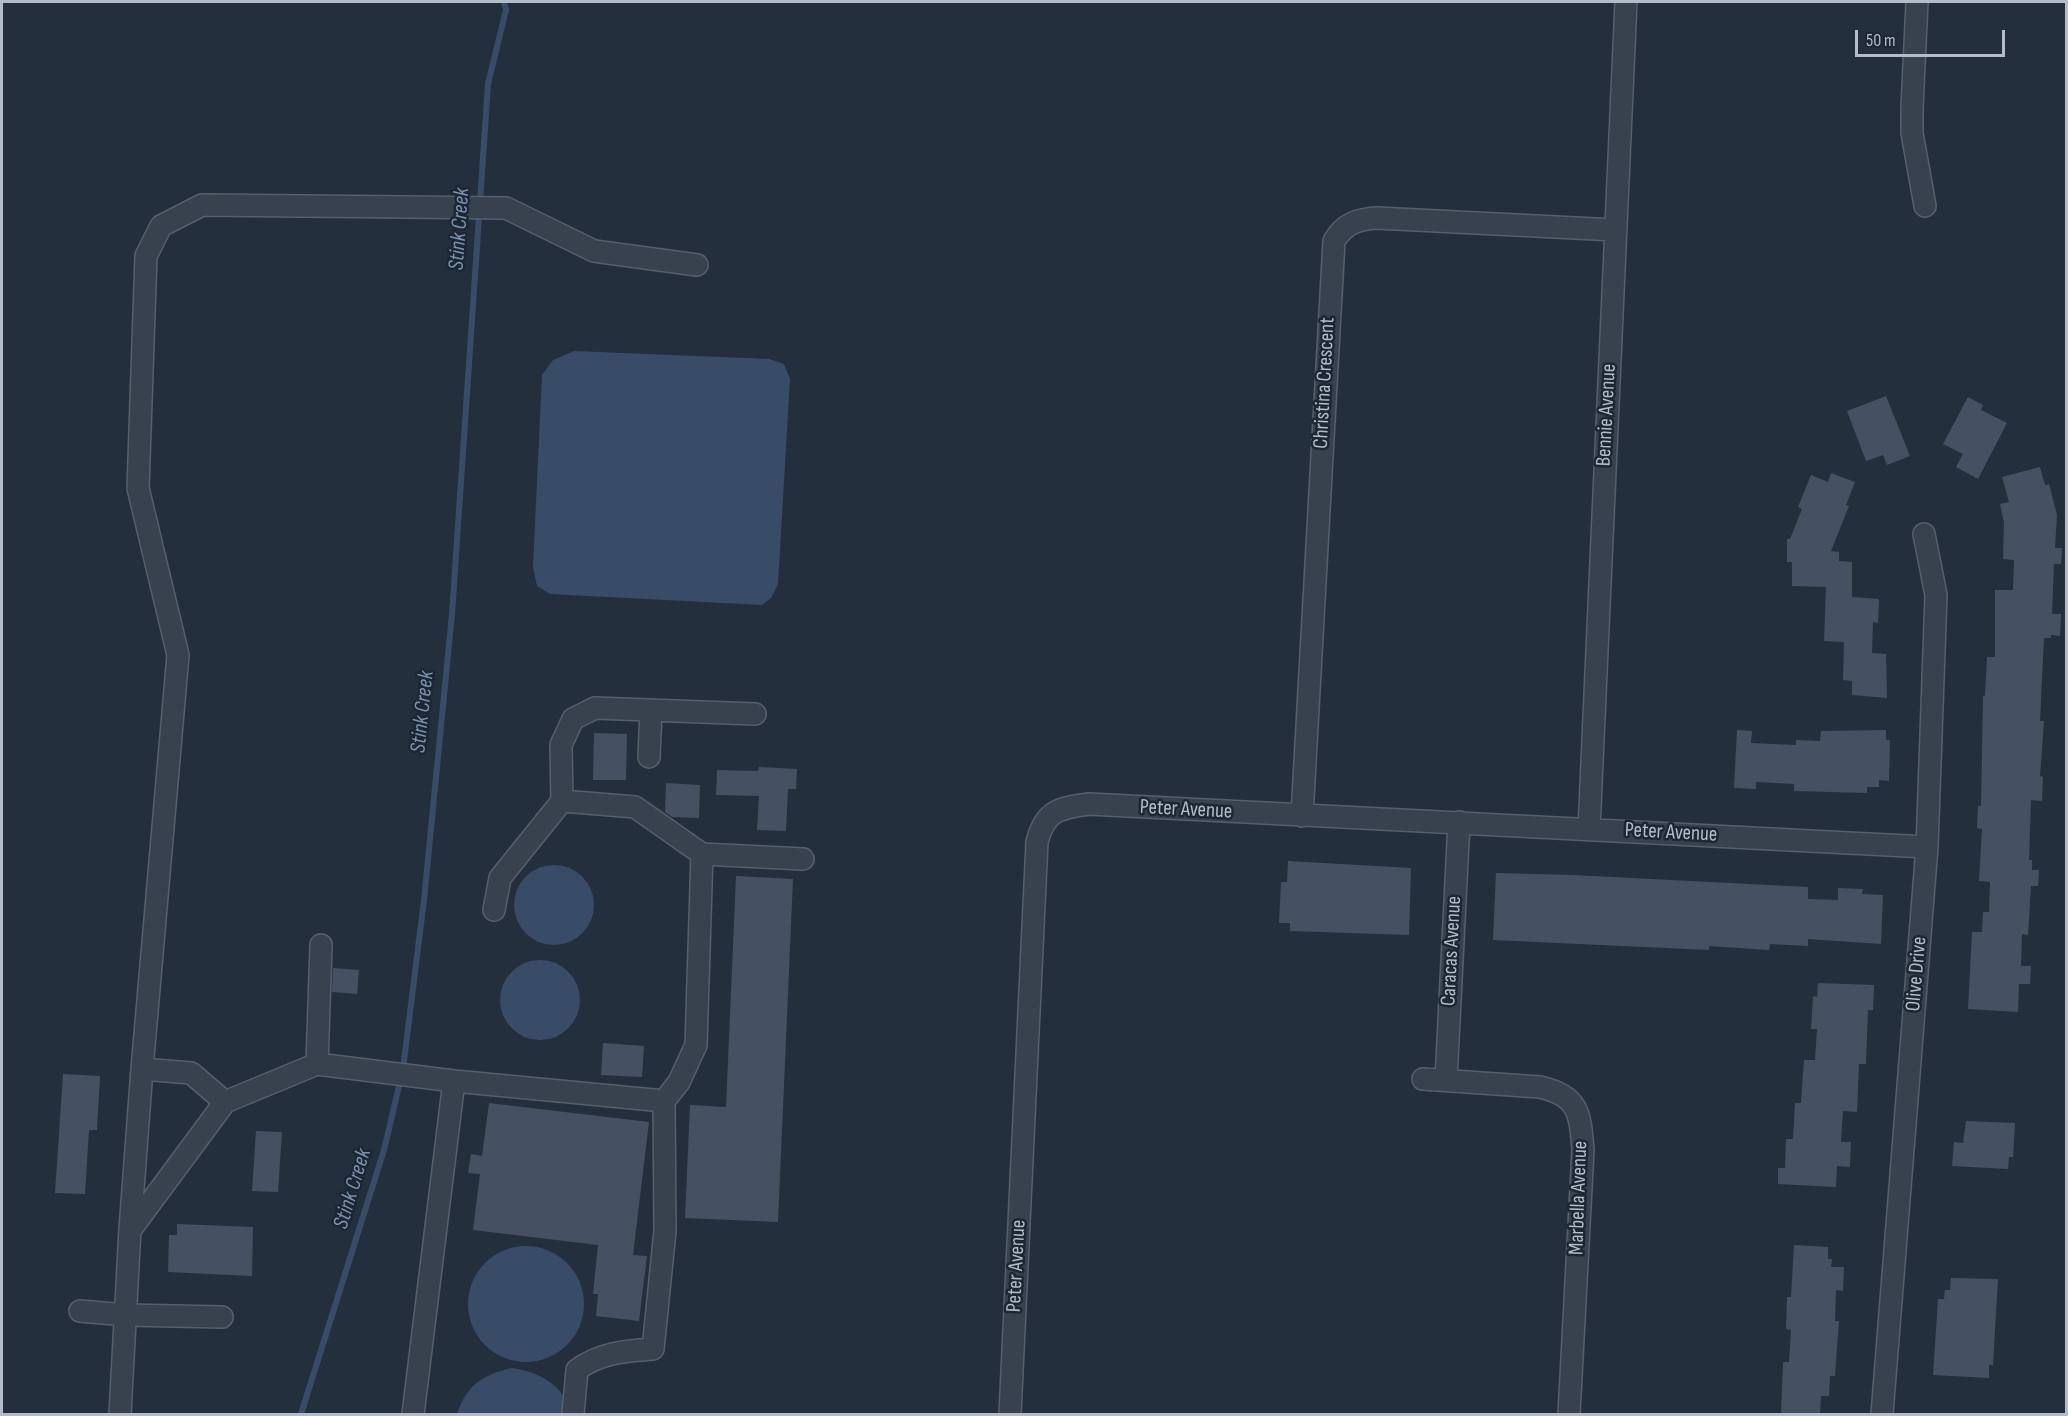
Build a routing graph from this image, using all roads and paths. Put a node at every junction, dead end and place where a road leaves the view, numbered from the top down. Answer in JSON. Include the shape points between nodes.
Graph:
{"nodes":[{"id":1,"x":1626,"y":2,"type":"edge"},
{"id":2,"x":1917,"y":2,"type":"edge"},
{"id":3,"x":1925,"y":206,"type":"dead end"},
{"id":4,"x":1615,"y":230,"type":"junction"},
{"id":5,"x":697,"y":265,"type":"dead end"},
{"id":6,"x":1924,"y":534,"type":"dead end"},
{"id":7,"x":651,"y":710,"type":"junction"},
{"id":8,"x":754,"y":714,"type":"dead end"},
{"id":9,"x":648,"y":757,"type":"dead end"},
{"id":10,"x":562,"y":801,"type":"junction"},
{"id":11,"x":1302,"y":816,"type":"junction"},
{"id":12,"x":1459,"y":822,"type":"junction"},
{"id":13,"x":1589,"y":828,"type":"junction"},
{"id":14,"x":1928,"y":847,"type":"junction"},
{"id":15,"x":702,"y":854,"type":"junction"},
{"id":16,"x":802,"y":859,"type":"dead end"},
{"id":17,"x":494,"y":910,"type":"dead end"},
{"id":18,"x":321,"y":945,"type":"dead end"},
{"id":19,"x":317,"y":1064,"type":"junction"},
{"id":20,"x":142,"y":1069,"type":"junction"},
{"id":21,"x":1423,"y":1079,"type":"dead end"},
{"id":22,"x":1446,"y":1080,"type":"junction"},
{"id":23,"x":454,"y":1081,"type":"junction"},
{"id":24,"x":664,"y":1101,"type":"junction"},
{"id":25,"x":225,"y":1102,"type":"junction"},
{"id":26,"x":130,"y":1230,"type":"junction"},
{"id":27,"x":80,"y":1311,"type":"dead end"},
{"id":28,"x":126,"y":1315,"type":"junction"},
{"id":29,"x":222,"y":1317,"type":"dead end"},
{"id":30,"x":120,"y":1414,"type":"edge"},
{"id":31,"x":412,"y":1414,"type":"edge"},
{"id":32,"x":573,"y":1414,"type":"edge"},
{"id":33,"x":1010,"y":1414,"type":"edge"},
{"id":34,"x":1569,"y":1414,"type":"edge"},
{"id":35,"x":1882,"y":1414,"type":"edge"}],
"edges":[{"from":1,"to":4,"type":"street","name":"Bennie Avenue"},
{"from":2,"to":3,"type":"street","via":[[1912,133]]},
{"from":4,"to":11,"type":"street","name":"Christina Crescent","via":[[1377,218],[1348,224],[1334,241]]},
{"from":4,"to":13,"type":"street","name":"Bennie Avenue"},
{"from":5,"to":20,"type":"street","via":[[594,251],[506,208],[202,205],[161,226],[147,256],[138,488],[178,655]]},
{"from":6,"to":14,"type":"street","name":"Olive Drive","via":[[1936,595]]},
{"from":7,"to":8,"type":"street"},
{"from":7,"to":9,"type":"street"},
{"from":7,"to":10,"type":"street","via":[[595,708],[573,718],[561,745]]},
{"from":10,"to":15,"type":"street","via":[[635,807]]},
{"from":10,"to":17,"type":"street","via":[[500,878]]},
{"from":11,"to":12,"type":"street","name":"Peter Avenue"},
{"from":11,"to":33,"type":"street","name":"Peter Avenue","via":[[1089,804],[1059,810],[1047,817],[1041,827],[1037,842]]},
{"from":12,"to":13,"type":"street","name":"Peter Avenue"},
{"from":12,"to":22,"type":"street","name":"Caracas Avenue"},
{"from":13,"to":14,"type":"street","name":"Peter Avenue"},
{"from":14,"to":35,"type":"street","name":"Olive Drive"},
{"from":15,"to":16,"type":"street"},
{"from":15,"to":24,"type":"street","via":[[696,1045],[679,1082]]},
{"from":18,"to":19,"type":"street"},
{"from":19,"to":23,"type":"street"},
{"from":19,"to":25,"type":"street"},
{"from":20,"to":25,"type":"street","via":[[191,1073]]},
{"from":20,"to":26,"type":"street"},
{"from":21,"to":22,"type":"street","name":"Marbella Avenue"},
{"from":22,"to":34,"type":"street","name":"Marbella Avenue","via":[[1558,1091],[1573,1103],[1580,1121],[1583,1150]]},
{"from":23,"to":24,"type":"street"},
{"from":23,"to":31,"type":"street"},
{"from":24,"to":32,"type":"street","via":[[665,1231],[653,1349],[591,1360],[577,1370]]},
{"from":25,"to":26,"type":"street"},
{"from":26,"to":28,"type":"street"},
{"from":27,"to":28,"type":"street"},
{"from":28,"to":29,"type":"street"},
{"from":28,"to":30,"type":"street"}]}
